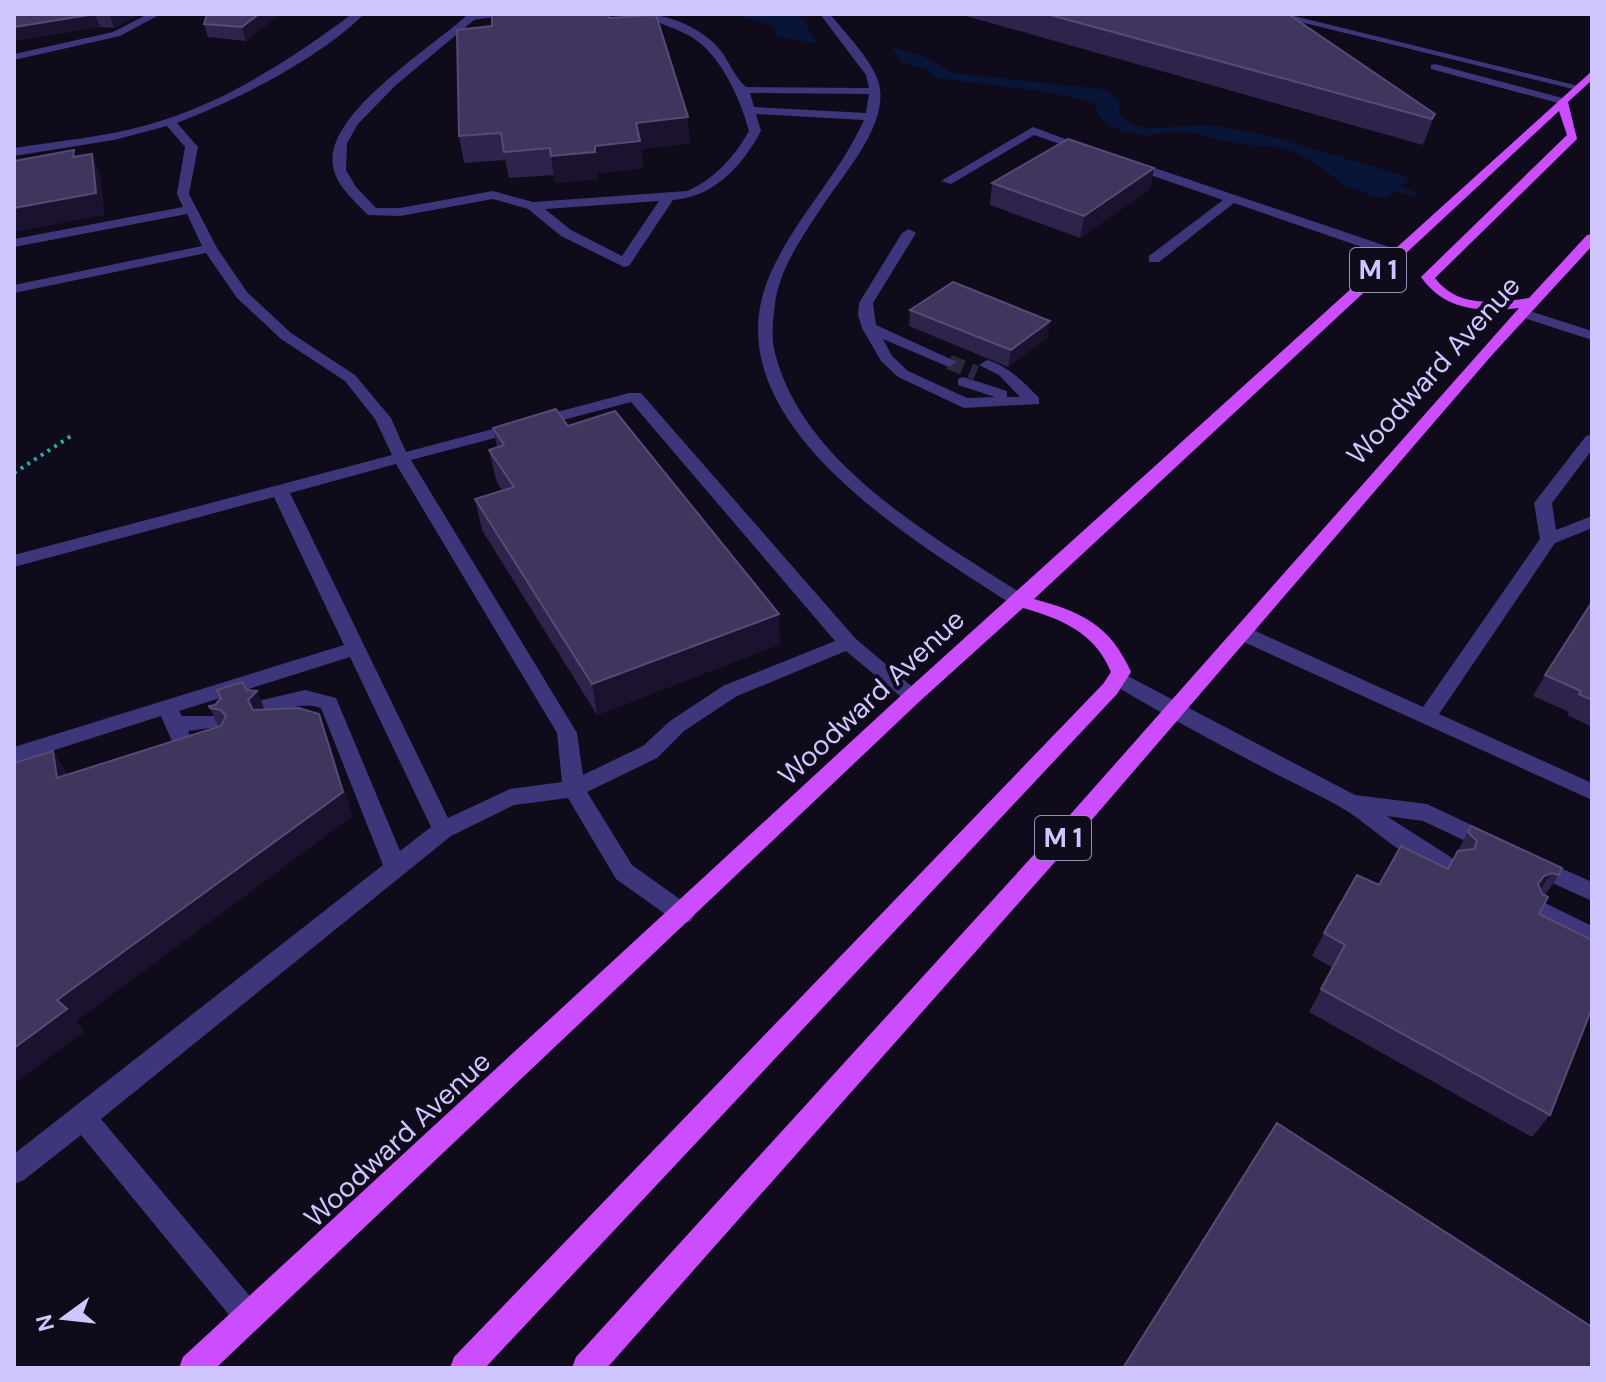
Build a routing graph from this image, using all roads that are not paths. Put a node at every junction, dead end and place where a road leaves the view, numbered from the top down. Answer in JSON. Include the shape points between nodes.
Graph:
{"nodes":[{"id":1,"x":156,"y":14,"type":"edge"},
{"id":2,"x":359,"y":14,"type":"edge"},
{"id":3,"x":509,"y":14,"type":"edge"},
{"id":4,"x":648,"y":14,"type":"edge"},
{"id":5,"x":825,"y":14,"type":"edge"},
{"id":6,"x":1273,"y":14,"type":"edge"},
{"id":7,"x":473,"y":15,"type":"edge"},
{"id":8,"x":1394,"y":44,"type":"junction"},
{"id":9,"x":14,"y":57,"type":"edge"},
{"id":10,"x":1592,"y":74,"type":"edge"},
{"id":11,"x":1577,"y":87,"type":"junction"},
{"id":12,"x":743,"y":90,"type":"junction"},
{"id":13,"x":876,"y":91,"type":"junction"},
{"id":14,"x":1562,"y":101,"type":"junction"},
{"id":15,"x":750,"y":110,"type":"junction"},
{"id":16,"x":871,"y":117,"type":"junction"},
{"id":17,"x":169,"y":122,"type":"junction"},
{"id":18,"x":14,"y":152,"type":"edge"},
{"id":19,"x":1104,"y":155,"type":"edge"},
{"id":20,"x":1118,"y":160,"type":"edge"},
{"id":21,"x":947,"y":181,"type":"dead end"},
{"id":22,"x":669,"y":196,"type":"junction"},
{"id":23,"x":1232,"y":199,"type":"junction"},
{"id":24,"x":533,"y":206,"type":"junction"},
{"id":25,"x":189,"y":210,"type":"junction"},
{"id":26,"x":909,"y":233,"type":"dead end"},
{"id":27,"x":1592,"y":238,"type":"edge"},
{"id":28,"x":14,"y":243,"type":"edge"},
{"id":29,"x":210,"y":248,"type":"junction"},
{"id":30,"x":1396,"y":254,"type":"junction"},
{"id":31,"x":1154,"y":259,"type":"dead end"},
{"id":32,"x":14,"y":289,"type":"edge"},
{"id":33,"x":1528,"y":308,"type":"junction"},
{"id":34,"x":869,"y":328,"type":"junction"},
{"id":35,"x":1592,"y":336,"type":"edge"},
{"id":36,"x":1033,"y":401,"type":"junction"},
{"id":37,"x":1592,"y":439,"type":"edge"},
{"id":38,"x":401,"y":458,"type":"junction"},
{"id":39,"x":280,"y":491,"type":"junction"},
{"id":40,"x":1592,"y":522,"type":"edge"},
{"id":41,"x":1549,"y":539,"type":"junction"},
{"id":42,"x":14,"y":561,"type":"edge"},
{"id":43,"x":1020,"y":601,"type":"junction"},
{"id":44,"x":1242,"y":633,"type":"junction"},
{"id":45,"x":848,"y":643,"type":"junction"},
{"id":46,"x":357,"y":648,"type":"junction"},
{"id":47,"x":1118,"y":678,"type":"junction"},
{"id":48,"x":913,"y":696,"type":"junction"},
{"id":49,"x":265,"y":706,"type":"edge"},
{"id":50,"x":1173,"y":711,"type":"junction"},
{"id":51,"x":171,"y":716,"type":"junction"},
{"id":52,"x":305,"y":718,"type":"edge"},
{"id":53,"x":1426,"y":718,"type":"junction"},
{"id":54,"x":219,"y":721,"type":"edge"},
{"id":55,"x":337,"y":723,"type":"junction"},
{"id":56,"x":224,"y":742,"type":"edge"},
{"id":57,"x":14,"y":755,"type":"edge"},
{"id":58,"x":574,"y":789,"type":"junction"},
{"id":59,"x":1592,"y":792,"type":"edge"},
{"id":60,"x":1351,"y":803,"type":"junction"},
{"id":61,"x":443,"y":830,"type":"junction"},
{"id":62,"x":1449,"y":865,"type":"edge"},
{"id":63,"x":396,"y":869,"type":"junction"},
{"id":64,"x":1592,"y":892,"type":"edge"},
{"id":65,"x":1537,"y":909,"type":"edge"},
{"id":66,"x":683,"y":914,"type":"junction"},
{"id":67,"x":1592,"y":937,"type":"edge"},
{"id":68,"x":83,"y":1117,"type":"junction"},
{"id":69,"x":14,"y":1171,"type":"edge"},
{"id":70,"x":249,"y":1317,"type":"junction"},
{"id":71,"x":194,"y":1368,"type":"edge"},
{"id":72,"x":465,"y":1368,"type":"edge"},
{"id":73,"x":587,"y":1368,"type":"edge"}],
"edges":[{"from":1,"to":9,"type":"street","via":[[116,34]]},
{"from":2,"to":17,"type":"street","via":[[270,73]]},
{"from":3,"to":7,"type":"street"},
{"from":4,"to":12,"type":"street","via":[[707,42],[729,80]]},
{"from":5,"to":13,"type":"street","via":[[868,70]]},
{"from":6,"to":8,"type":"street"},
{"from":7,"to":24,"type":"street","via":[[363,111],[339,144],[338,164],[346,185],[373,212],[493,195]]},
{"from":8,"to":11,"type":"street"},
{"from":8,"to":14,"type":"street","via":[[1426,65]]},
{"from":10,"to":11,"type":"main road","name":"Woodward Avenue","number":"M 1"},
{"from":11,"to":14,"type":"main road","name":"Woodward Avenue","number":"M 1"},
{"from":12,"to":13,"type":"street"},
{"from":12,"to":15,"type":"street"},
{"from":13,"to":16,"type":"street"},
{"from":14,"to":30,"type":"main road","name":"Woodward Avenue","number":"M 1"},
{"from":14,"to":33,"type":"main road","via":[[1573,136],[1428,277],[1434,289],[1476,306]]},
{"from":15,"to":16,"type":"street"},
{"from":15,"to":22,"type":"street","via":[[755,131],[749,143],[710,185],[689,195]]},
{"from":16,"to":43,"type":"street","via":[[773,284],[764,323],[768,360],[800,424],[845,474]]},
{"from":17,"to":18,"type":"street"},
{"from":17,"to":25,"type":"street","via":[[193,146],[183,194]]},
{"from":19,"to":21,"type":"street","via":[[1033,131]]},
{"from":20,"to":23,"type":"street"},
{"from":22,"to":24,"type":"street"},
{"from":22,"to":24,"type":"street","via":[[624,263],[566,233]]},
{"from":23,"to":30,"type":"street"},
{"from":23,"to":31,"type":"street"},
{"from":25,"to":28,"type":"street"},
{"from":25,"to":29,"type":"street"},
{"from":26,"to":34,"type":"street","via":[[866,303]]},
{"from":27,"to":33,"type":"main road","name":"Woodward Avenue","number":"M 1"},
{"from":29,"to":32,"type":"street"},
{"from":29,"to":38,"type":"street","via":[[255,310],[350,378],[383,418]]},
{"from":30,"to":43,"type":"main road","name":"Woodward Avenue","number":"M 1"},
{"from":33,"to":35,"type":"street"},
{"from":33,"to":44,"type":"main road","name":"Woodward Avenue","number":"M 1"},
{"from":34,"to":34,"type":"street","via":[[949,362],[943,345]]},
{"from":34,"to":36,"type":"street","via":[[886,358],[903,374],[964,403]]},
{"from":36,"to":36,"type":"street","via":[[981,390],[975,373],[1004,372]]},
{"from":37,"to":41,"type":"street","via":[[1543,503]]},
{"from":38,"to":39,"type":"street"},
{"from":38,"to":45,"type":"street","via":[[635,396]]},
{"from":38,"to":58,"type":"street","via":[[567,733]]},
{"from":39,"to":42,"type":"street"},
{"from":39,"to":46,"type":"street"},
{"from":40,"to":41,"type":"street"},
{"from":41,"to":53,"type":"street"},
{"from":43,"to":47,"type":"main road","via":[[1084,623],[1115,653]]},
{"from":43,"to":48,"type":"main road","name":"Woodward Avenue","number":"M 1"},
{"from":44,"to":50,"type":"main road","name":"Woodward Avenue","number":"M 1"},
{"from":44,"to":53,"type":"street"},
{"from":45,"to":48,"type":"street"},
{"from":45,"to":58,"type":"street","via":[[730,691],[677,726],[650,752]]},
{"from":46,"to":51,"type":"street"},
{"from":46,"to":61,"type":"street"},
{"from":47,"to":50,"type":"street"},
{"from":47,"to":72,"type":"main road"},
{"from":48,"to":66,"type":"main road","name":"Woodward Avenue","number":"M 1"},
{"from":49,"to":55,"type":"street","via":[[317,696],[329,703]]},
{"from":50,"to":60,"type":"street"},
{"from":50,"to":73,"type":"main road","name":"Woodward Avenue","number":"M 1"},
{"from":51,"to":54,"type":"street"},
{"from":51,"to":56,"type":"street","via":[[181,741],[194,747]]},
{"from":51,"to":57,"type":"street"},
{"from":52,"to":55,"type":"street"},
{"from":53,"to":59,"type":"street"},
{"from":55,"to":63,"type":"street"},
{"from":58,"to":61,"type":"street","via":[[510,797]]},
{"from":58,"to":66,"type":"street","via":[[624,872]]},
{"from":60,"to":62,"type":"street"},
{"from":60,"to":64,"type":"street","via":[[1427,813]]},
{"from":61,"to":63,"type":"street"},
{"from":63,"to":68,"type":"street"},
{"from":65,"to":67,"type":"street"},
{"from":66,"to":70,"type":"main road","name":"Woodward Avenue","number":"M 1"},
{"from":68,"to":69,"type":"street"},
{"from":68,"to":70,"type":"street"},
{"from":70,"to":71,"type":"main road","name":"Woodward Avenue","number":"M 1"}]}
